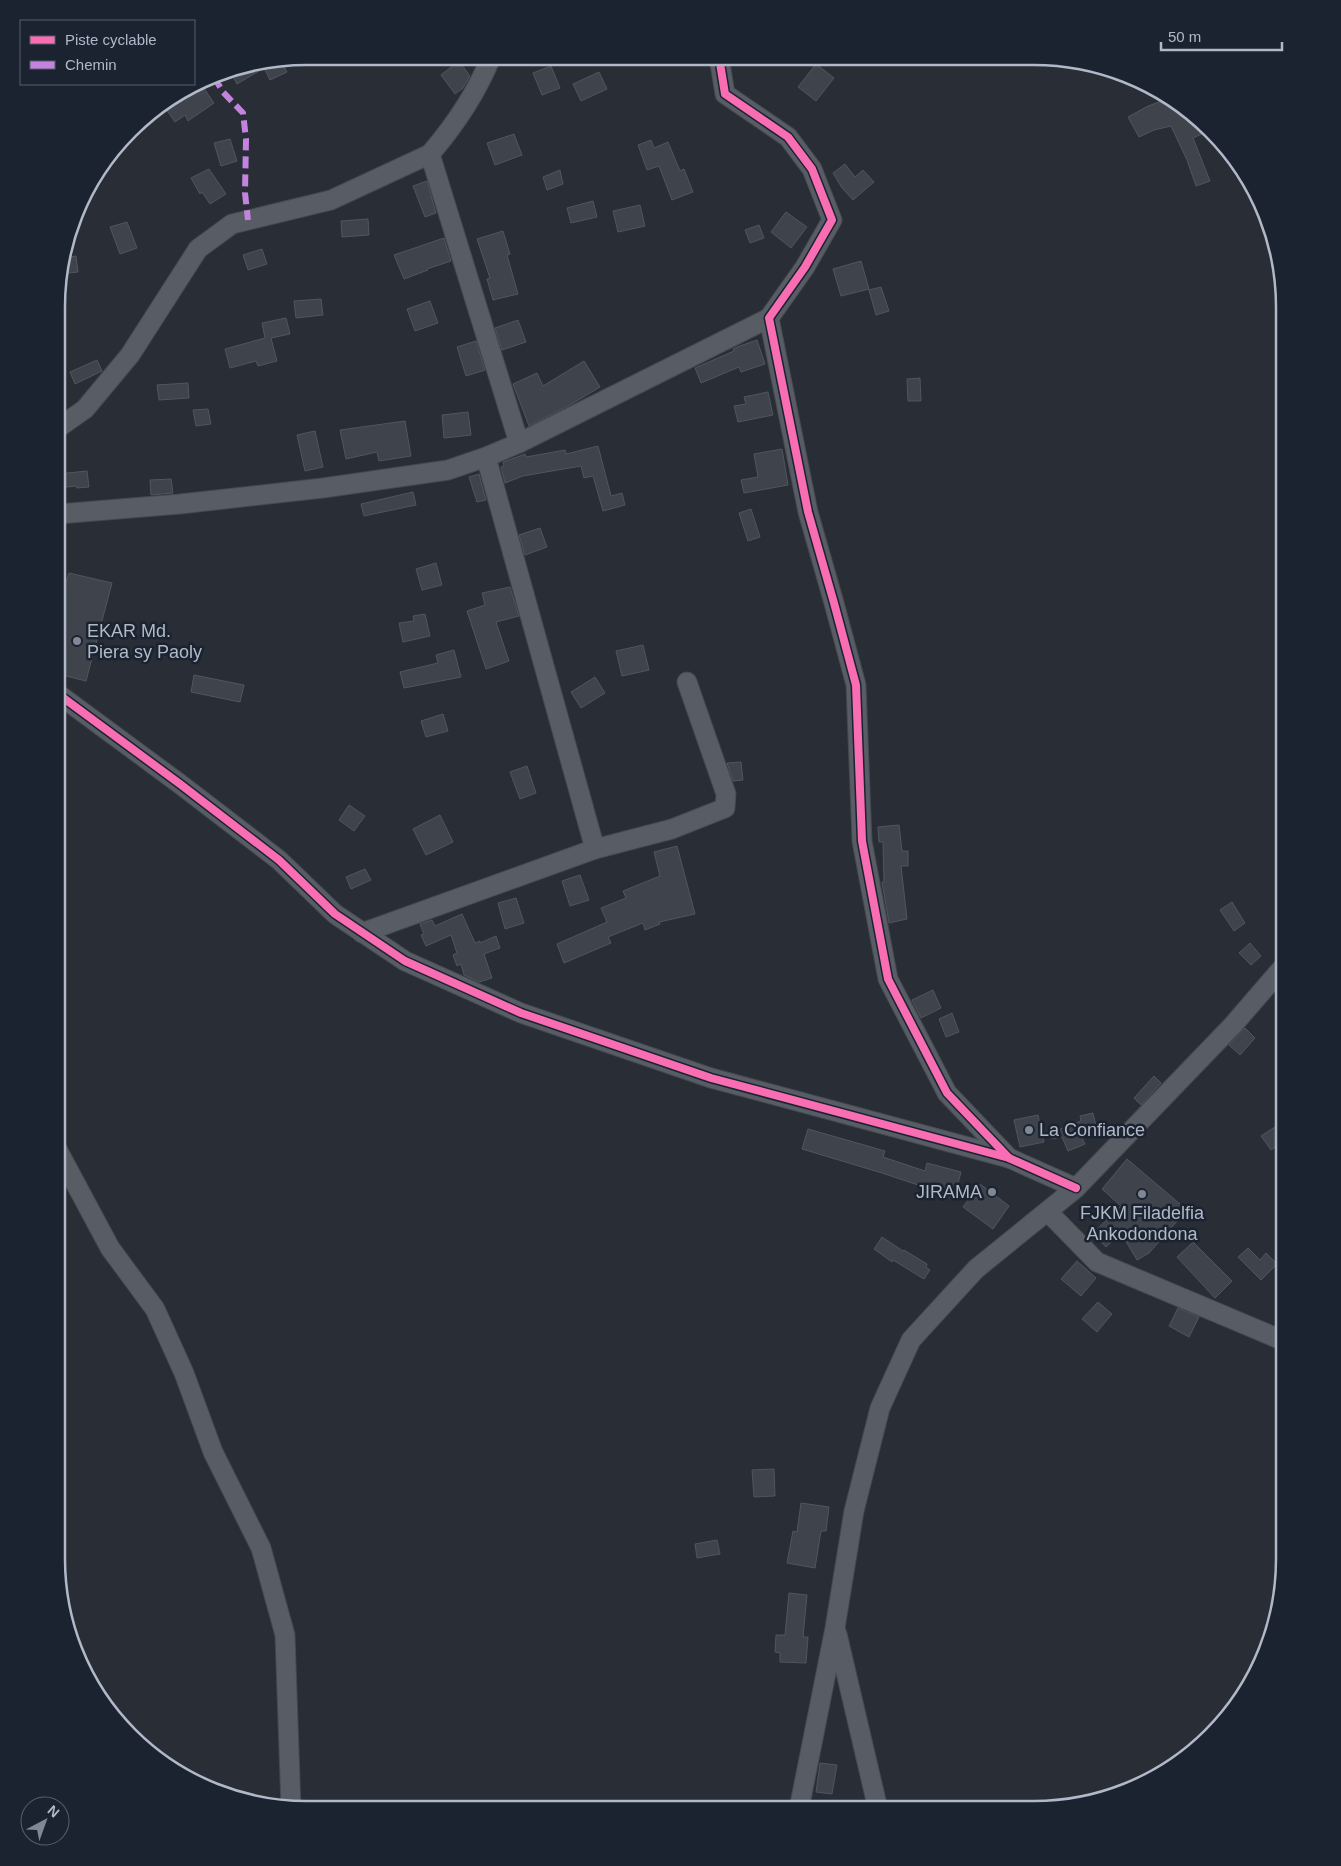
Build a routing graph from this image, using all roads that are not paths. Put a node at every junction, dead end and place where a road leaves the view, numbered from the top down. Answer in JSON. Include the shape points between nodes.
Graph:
{"nodes":[{"id":1,"x":488,"y":65,"type":"edge"},
{"id":2,"x":720,"y":65,"type":"edge"},
{"id":3,"x":430,"y":154,"type":"junction"},
{"id":4,"x":768,"y":318,"type":"junction"},
{"id":5,"x":65,"y":423,"type":"edge"},
{"id":6,"x":519,"y":443,"type":"junction"},
{"id":7,"x":486,"y":457,"type":"junction"},
{"id":8,"x":65,"y":513,"type":"edge"},
{"id":9,"x":687,"y":682,"type":"dead end"},
{"id":10,"x":65,"y":699,"type":"edge"},
{"id":11,"x":595,"y":849,"type":"junction"},
{"id":12,"x":362,"y":933,"type":"junction"},
{"id":13,"x":1276,"y":975,"type":"edge"},
{"id":14,"x":1009,"y":1158,"type":"junction"},
{"id":15,"x":65,"y":1164,"type":"edge"},
{"id":16,"x":1076,"y":1188,"type":"junction"},
{"id":17,"x":1048,"y":1212,"type":"junction"},
{"id":18,"x":1276,"y":1338,"type":"edge"},
{"id":19,"x":835,"y":1628,"type":"junction"},
{"id":20,"x":292,"y":1800,"type":"edge"},
{"id":21,"x":801,"y":1801,"type":"edge"},
{"id":22,"x":876,"y":1801,"type":"edge"}],
"edges":[{"from":1,"to":3,"type":"street","via":[[448,134]]},
{"from":2,"to":4,"type":"street","via":[[725,94],[788,138],[812,169],[832,220],[805,267]]},
{"from":3,"to":5,"type":"street","via":[[331,200],[232,224],[204,244],[130,355],[85,409]]},
{"from":3,"to":6,"type":"street"},
{"from":4,"to":6,"type":"street"},
{"from":4,"to":14,"type":"street","via":[[808,512],[856,685],[862,841],[888,979],[947,1094]]},
{"from":6,"to":7,"type":"street"},
{"from":7,"to":8,"type":"street","via":[[448,470],[323,488]]},
{"from":7,"to":11,"type":"street"},
{"from":9,"to":11,"type":"street","via":[[726,794],[725,808],[672,829]]},
{"from":10,"to":12,"type":"street","via":[[278,860],[335,914]]},
{"from":11,"to":12,"type":"street"},
{"from":12,"to":14,"type":"street","via":[[405,961],[521,1013],[711,1078]]},
{"from":13,"to":16,"type":"street","via":[[1233,1025]]},
{"from":14,"to":16,"type":"street"},
{"from":15,"to":20,"type":"street","via":[[110,1248],[155,1309],[184,1373],[213,1452],[261,1548],[285,1636]]},
{"from":16,"to":17,"type":"street"},
{"from":17,"to":18,"type":"street","via":[[1097,1262]]},
{"from":17,"to":19,"type":"street","via":[[976,1269],[911,1340],[880,1408],[854,1511]]},
{"from":19,"to":21,"type":"street"},
{"from":19,"to":22,"type":"street"}]}
